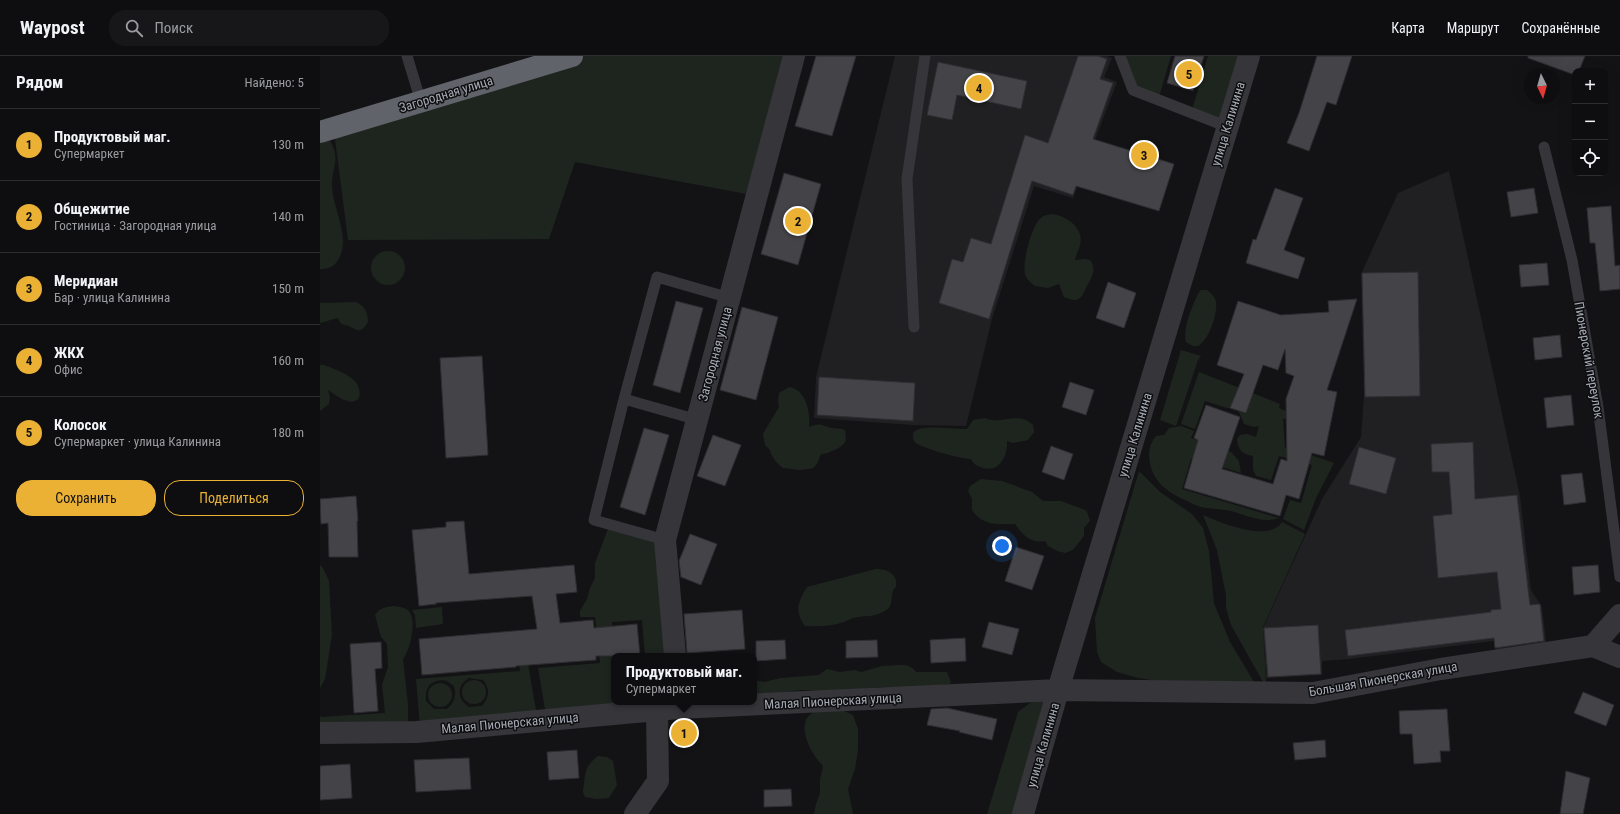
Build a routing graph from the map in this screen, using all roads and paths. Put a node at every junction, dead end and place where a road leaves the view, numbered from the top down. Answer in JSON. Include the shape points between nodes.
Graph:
{"nodes":[{"id":1,"x":407,"y":56,"type":"edge"},
{"id":2,"x":572,"y":56,"type":"edge"},
{"id":3,"x":794,"y":56,"type":"edge"},
{"id":4,"x":925,"y":56,"type":"edge"},
{"id":5,"x":1120,"y":56,"type":"edge"},
{"id":6,"x":1249,"y":56,"type":"edge"},
{"id":7,"x":421,"y":102,"type":"junction"},
{"id":8,"x":1228,"y":127,"type":"junction"},
{"id":9,"x":320,"y":132,"type":"edge"},
{"id":10,"x":1544,"y":146,"type":"dead end"},
{"id":11,"x":730,"y":298,"type":"junction"},
{"id":12,"x":914,"y":327,"type":"dead end"},
{"id":13,"x":624,"y":399,"type":"junction"},
{"id":14,"x":698,"y":420,"type":"junction"},
{"id":15,"x":665,"y":540,"type":"junction"},
{"id":16,"x":1620,"y":577,"type":"edge"},
{"id":17,"x":1620,"y":615,"type":"edge"},
{"id":18,"x":1593,"y":646,"type":"junction"},
{"id":19,"x":675,"y":653,"type":"edge"},
{"id":20,"x":1620,"y":657,"type":"edge"},
{"id":21,"x":1058,"y":690,"type":"junction"},
{"id":22,"x":757,"y":702,"type":"edge"},
{"id":23,"x":679,"y":705,"type":"edge"},
{"id":24,"x":657,"y":710,"type":"junction"},
{"id":25,"x":320,"y":733,"type":"edge"},
{"id":26,"x":635,"y":814,"type":"edge"},
{"id":27,"x":1023,"y":814,"type":"edge"}],
"edges":[{"from":1,"to":7,"type":"lane"},
{"from":2,"to":7,"type":"highway","name":"Загородная улица"},
{"from":3,"to":11,"type":"street","name":"Загородная улица"},
{"from":4,"to":12,"type":"lane","via":[[907,179]]},
{"from":5,"to":8,"type":"lane","via":[[1133,90]]},
{"from":6,"to":8,"type":"street","name":"улица Калинина"},
{"from":7,"to":9,"type":"highway","name":"Загородная улица"},
{"from":8,"to":21,"type":"street","name":"улица Калинина"},
{"from":10,"to":16,"type":"lane","name":"Пионерский переулок","via":[[1572,260],[1594,384]]},
{"from":11,"to":13,"type":"lane","via":[[657,277]]},
{"from":11,"to":14,"type":"street","name":"Загородная улица"},
{"from":13,"to":14,"type":"lane"},
{"from":13,"to":15,"type":"lane","via":[[594,520]]},
{"from":14,"to":15,"type":"street","name":"Загородная улица"},
{"from":15,"to":19,"type":"street","name":"Загородная улица"},
{"from":17,"to":18,"type":"street"},
{"from":18,"to":20,"type":"street"},
{"from":18,"to":21,"type":"street","name":"Большая Пионерская улица","via":[[1441,669],[1313,693]]},
{"from":21,"to":22,"type":"street","name":"Малая Пионерская улица"},
{"from":21,"to":27,"type":"street","name":"улица Калинина"},
{"from":23,"to":24,"type":"street","name":"Малая Пионерская улица"},
{"from":24,"to":25,"type":"street","name":"Малая Пионерская улица","via":[[417,732]]},
{"from":24,"to":26,"type":"street","via":[[658,781]]}]}
